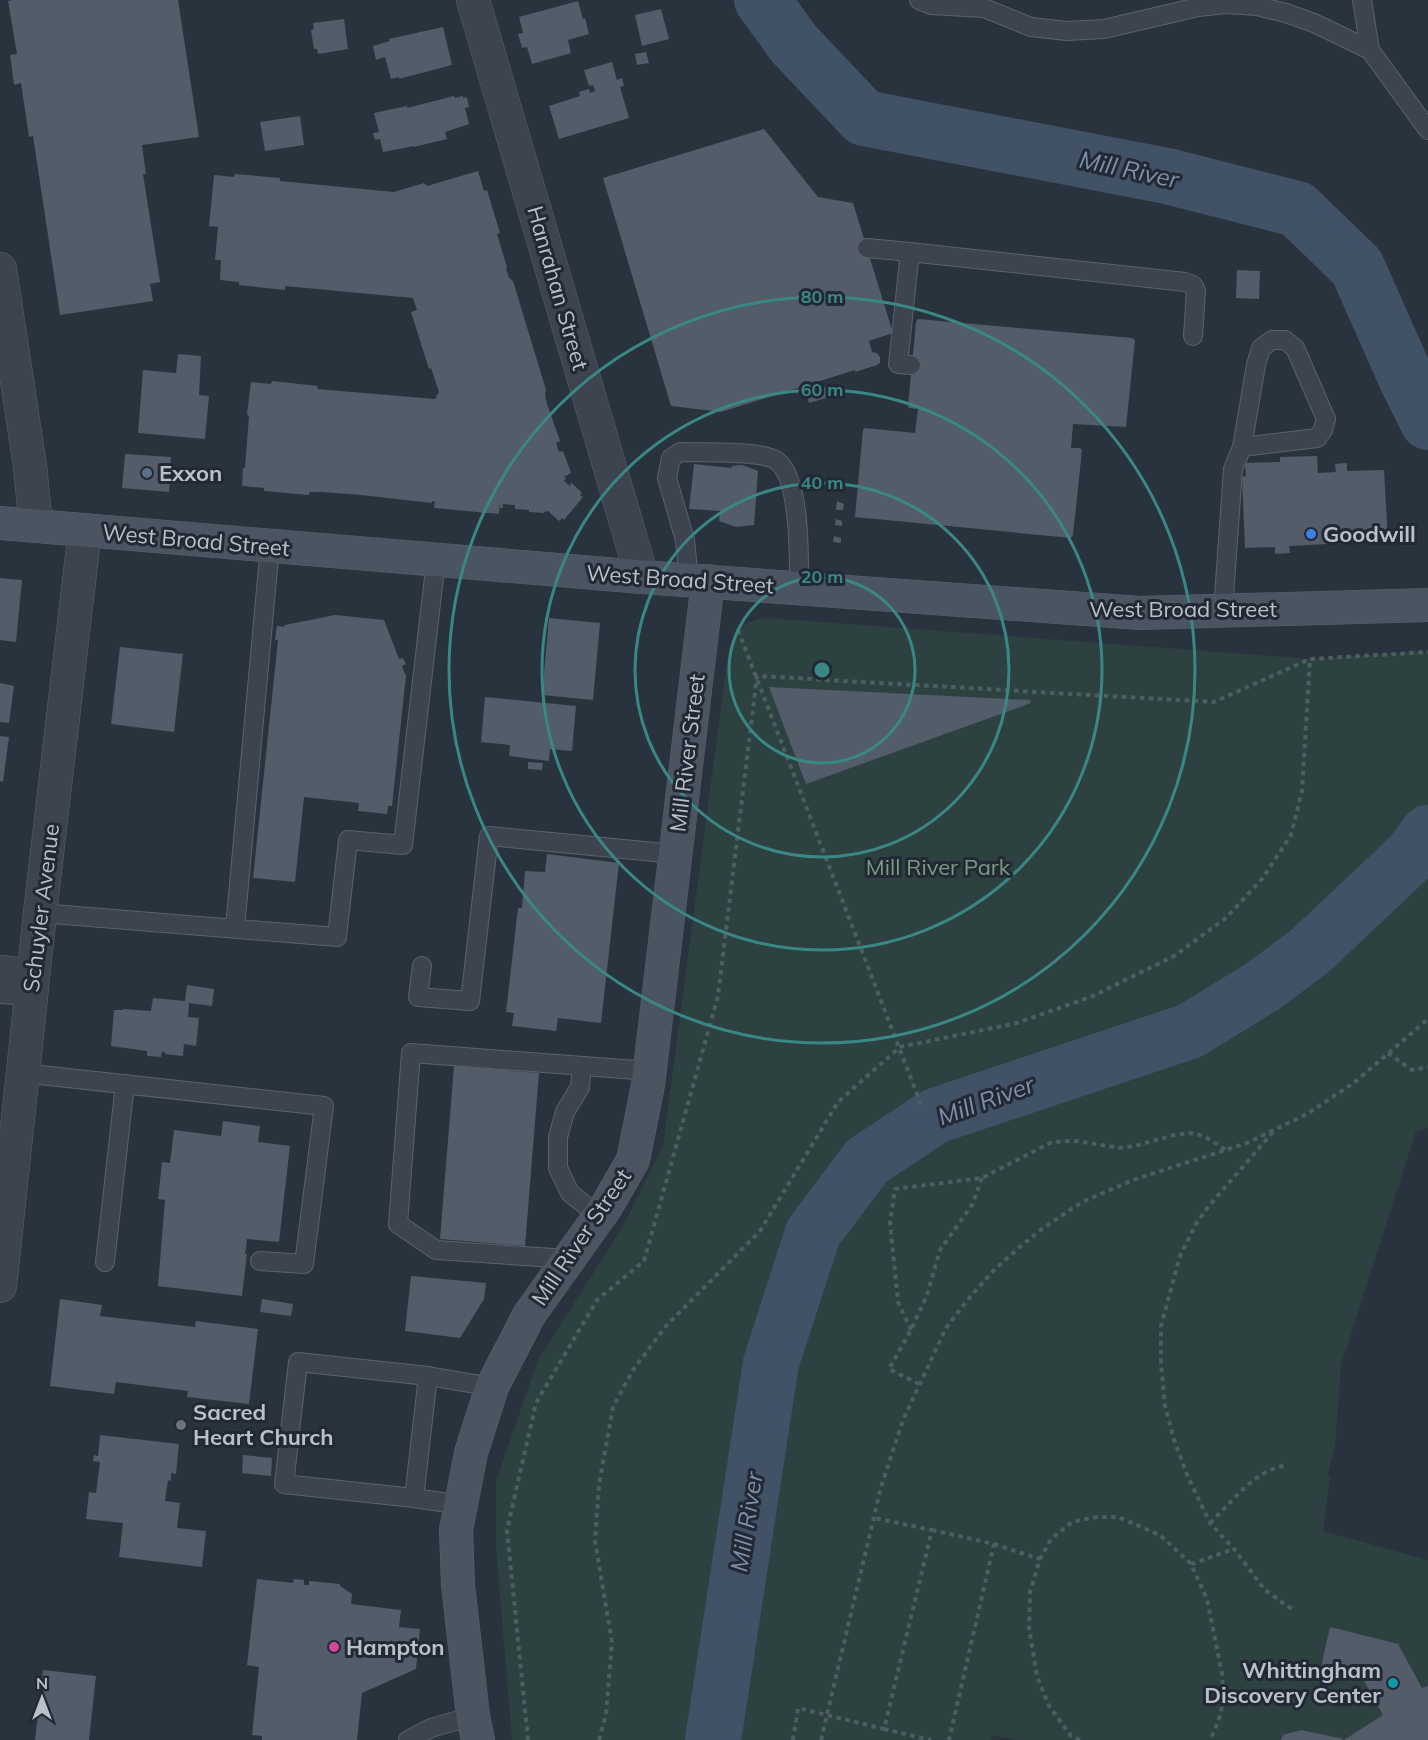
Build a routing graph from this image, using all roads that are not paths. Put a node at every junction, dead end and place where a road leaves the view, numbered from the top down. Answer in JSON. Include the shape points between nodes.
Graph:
{"nodes":[{"id":1,"x":473,"y":0,"type":"edge"},
{"id":2,"x":919,"y":0,"type":"edge"},
{"id":3,"x":1362,"y":0,"type":"edge"},
{"id":4,"x":1370,"y":50,"type":"junction"},
{"id":5,"x":1428,"y":130,"type":"edge"},
{"id":6,"x":867,"y":248,"type":"dead end"},
{"id":7,"x":910,"y":252,"type":"junction"},
{"id":8,"x":0,"y":269,"type":"edge"},
{"id":9,"x":1193,"y":336,"type":"dead end"},
{"id":10,"x":911,"y":365,"type":"dead end"},
{"id":11,"x":1242,"y":447,"type":"junction"},
{"id":12,"x":0,"y":523,"type":"edge"},
{"id":13,"x":36,"y":526,"type":"junction"},
{"id":14,"x":86,"y":531,"type":"junction"},
{"id":15,"x":270,"y":546,"type":"junction"},
{"id":16,"x":436,"y":560,"type":"junction"},
{"id":17,"x":642,"y":577,"type":"junction"},
{"id":18,"x":698,"y":580,"type":"junction"},
{"id":19,"x":799,"y":588,"type":"junction"},
{"id":20,"x":1413,"y":606,"type":"edge"},
{"id":21,"x":1223,"y":611,"type":"junction"},
{"id":22,"x":675,"y":854,"type":"junction"},
{"id":23,"x":40,"y":913,"type":"junction"},
{"id":24,"x":235,"y":928,"type":"junction"},
{"id":25,"x":422,"y":966,"type":"dead end"},
{"id":26,"x":0,"y":972,"type":"edge"},
{"id":27,"x":21,"y":989,"type":"edge"},
{"id":28,"x":582,"y":1066,"type":"junction"},
{"id":29,"x":650,"y":1071,"type":"junction"},
{"id":30,"x":21,"y":1073,"type":"junction"},
{"id":31,"x":125,"y":1084,"type":"junction"},
{"id":32,"x":599,"y":1216,"type":"junction"},
{"id":33,"x":568,"y":1260,"type":"junction"},
{"id":34,"x":260,"y":1261,"type":"dead end"},
{"id":35,"x":105,"y":1262,"type":"dead end"},
{"id":36,"x":1,"y":1266,"type":"edge"},
{"id":37,"x":428,"y":1376,"type":"junction"},
{"id":38,"x":492,"y":1388,"type":"junction"},
{"id":39,"x":414,"y":1498,"type":"junction"},
{"id":40,"x":461,"y":1504,"type":"junction"},
{"id":41,"x":475,"y":1728,"type":"edge"},
{"id":42,"x":408,"y":1740,"type":"edge"}],
"edges":[{"from":1,"to":17,"type":"street","name":"Hanrahan Street"},
{"from":2,"to":4,"type":"lane","via":[[931,5],[984,8],[1031,27],[1067,31],[1104,29],[1198,7],[1257,6],[1314,23]]},
{"from":3,"to":4,"type":"lane"},
{"from":4,"to":5,"type":"lane"},
{"from":6,"to":7,"type":"lane"},
{"from":7,"to":9,"type":"lane","via":[[1185,282],[1196,291]]},
{"from":7,"to":10,"type":"lane","via":[[898,364]]},
{"from":8,"to":13,"type":"street"},
{"from":11,"to":11,"type":"lane","via":[[1317,438],[1323,430],[1326,419],[1295,348],[1285,340],[1272,340],[1261,348]]},
{"from":11,"to":21,"type":"lane","via":[[1233,469]]},
{"from":12,"to":13,"type":"main road","name":"West Broad Street"},
{"from":13,"to":14,"type":"main road","name":"West Broad Street"},
{"from":14,"to":15,"type":"main road","name":"West Broad Street"},
{"from":14,"to":23,"type":"street","name":"Schuyler Avenue"},
{"from":15,"to":16,"type":"main road","name":"West Broad Street"},
{"from":15,"to":24,"type":"lane"},
{"from":16,"to":17,"type":"main road","name":"West Broad Street"},
{"from":16,"to":24,"type":"lane","via":[[403,845],[348,840],[337,937]]},
{"from":17,"to":18,"type":"main road","name":"West Broad Street"},
{"from":18,"to":19,"type":"main road","name":"West Broad Street"},
{"from":18,"to":19,"type":"lane","via":[[668,478],[671,458],[680,452],[749,453],[777,460],[789,476],[798,523]]},
{"from":18,"to":22,"type":"main road","name":"Mill River Street"},
{"from":19,"to":21,"type":"main road","name":"West Broad Street","via":[[1140,613]]},
{"from":20,"to":21,"type":"main road","name":"West Broad Street"},
{"from":22,"to":25,"type":"lane","via":[[489,836],[470,1001],[418,997]]},
{"from":22,"to":29,"type":"main road","name":"Mill River Street"},
{"from":23,"to":24,"type":"lane"},
{"from":23,"to":27,"type":"street","name":"Schuyler Avenue"},
{"from":26,"to":27,"type":"street"},
{"from":27,"to":30,"type":"street","name":"Schuyler Avenue"},
{"from":28,"to":29,"type":"lane"},
{"from":28,"to":32,"type":"lane","via":[[580,1087],[565,1112],[558,1137],[558,1168],[570,1193]]},
{"from":28,"to":33,"type":"lane","via":[[411,1053],[398,1224],[436,1250]]},
{"from":29,"to":32,"type":"main road","name":"Mill River Street","via":[[633,1160]]},
{"from":30,"to":31,"type":"lane"},
{"from":30,"to":36,"type":"street","name":"Schuyler Avenue"},
{"from":31,"to":34,"type":"lane","via":[[324,1106],[304,1264]]},
{"from":31,"to":35,"type":"lane"},
{"from":32,"to":33,"type":"main road","name":"Mill River Street"},
{"from":33,"to":38,"type":"main road","name":"Mill River Street","via":[[529,1316]]},
{"from":37,"to":38,"type":"lane"},
{"from":37,"to":39,"type":"lane"},
{"from":37,"to":39,"type":"lane","via":[[298,1362],[286,1462],[284,1484]]},
{"from":38,"to":40,"type":"main road","name":"Mill River Street","via":[[471,1453]]},
{"from":39,"to":40,"type":"lane"},
{"from":40,"to":41,"type":"main road","name":"Mill River Street","via":[[456,1530],[458,1585]]},
{"from":41,"to":42,"type":"lane","via":[[431,1728]]}]}
